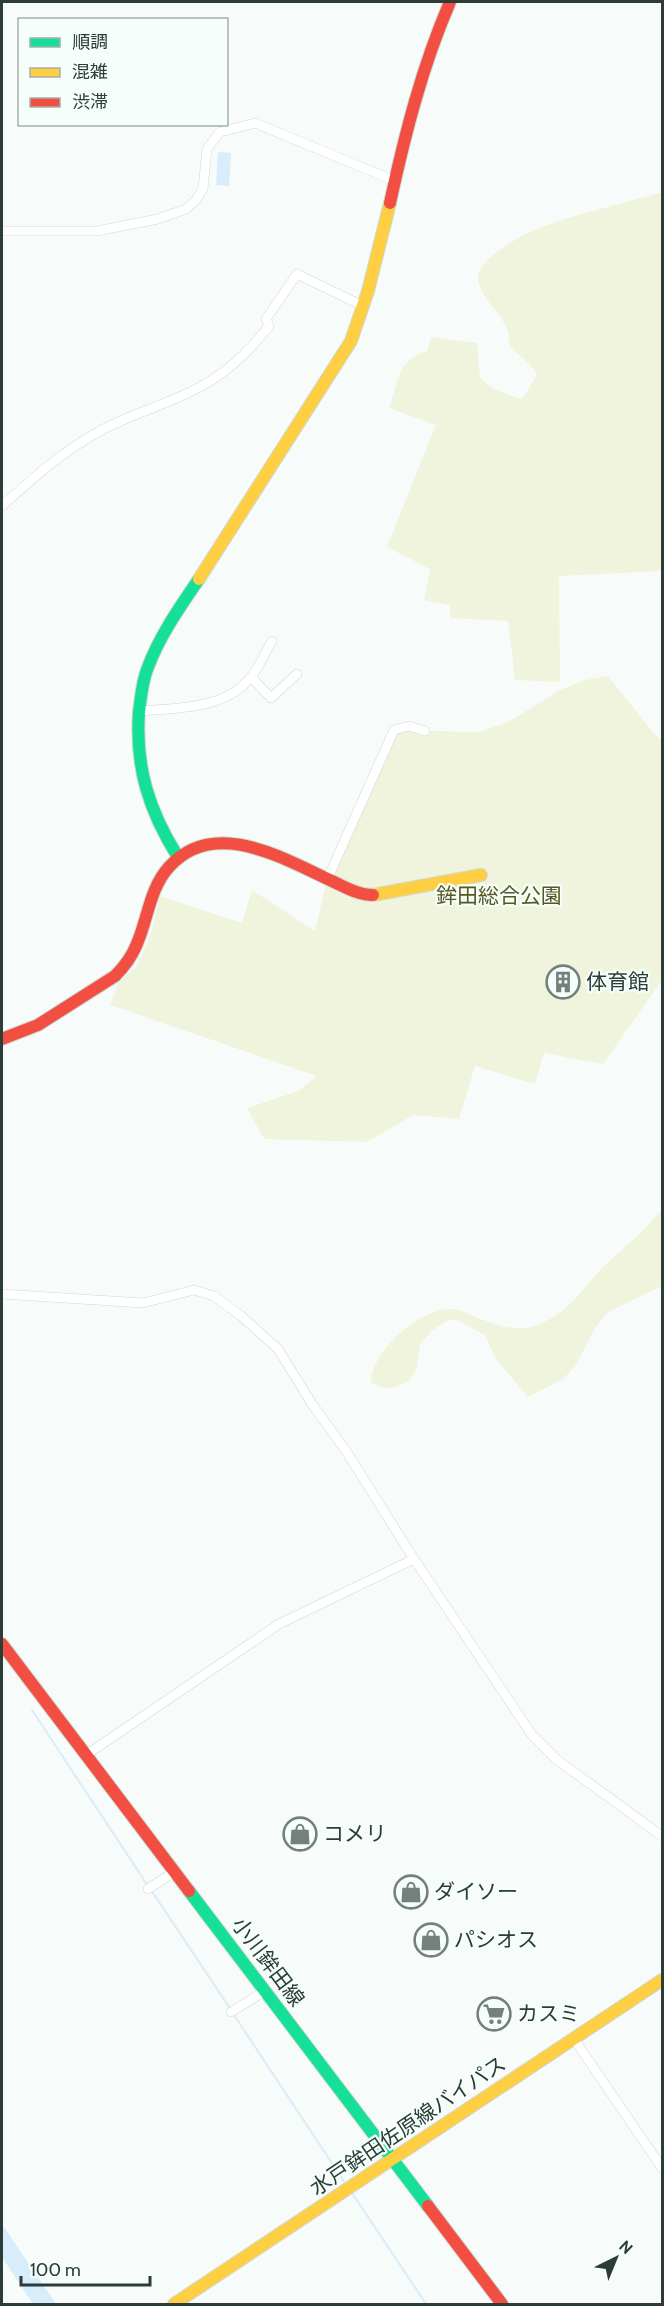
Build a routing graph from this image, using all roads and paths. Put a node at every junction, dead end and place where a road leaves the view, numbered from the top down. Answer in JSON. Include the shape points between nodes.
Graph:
{"nodes":[{"id":1,"x":450,"y":2,"type":"edge"},
{"id":2,"x":395,"y":181,"type":"junction"},
{"id":3,"x":2,"y":231,"type":"edge"},
{"id":4,"x":363,"y":306,"type":"junction"},
{"id":5,"x":2,"y":506,"type":"edge"},
{"id":6,"x":272,"y":641,"type":"dead end"},
{"id":7,"x":297,"y":674,"type":"dead end"},
{"id":8,"x":250,"y":677,"type":"junction"},
{"id":9,"x":139,"y":711,"type":"junction"},
{"id":10,"x":426,"y":731,"type":"dead end"},
{"id":11,"x":178,"y":856,"type":"junction"},
{"id":12,"x":481,"y":875,"type":"dead end"},
{"id":13,"x":327,"y":880,"type":"junction"},
{"id":14,"x":2,"y":1039,"type":"edge"},
{"id":15,"x":2,"y":1294,"type":"edge"},
{"id":16,"x":414,"y":1559,"type":"junction"},
{"id":17,"x":2,"y":1644,"type":"edge"},
{"id":18,"x":86,"y":1755,"type":"junction"},
{"id":19,"x":663,"y":1836,"type":"edge"},
{"id":20,"x":174,"y":1872,"type":"junction"},
{"id":21,"x":150,"y":1888,"type":"dead end"},
{"id":22,"x":663,"y":1980,"type":"edge"},
{"id":23,"x":265,"y":1991,"type":"junction"},
{"id":24,"x":232,"y":2011,"type":"dead end"},
{"id":25,"x":574,"y":2039,"type":"junction"},
{"id":26,"x":393,"y":2160,"type":"junction"},
{"id":27,"x":663,"y":2168,"type":"edge"},
{"id":28,"x":174,"y":2304,"type":"edge"},
{"id":29,"x":502,"y":2304,"type":"edge"}],
"edges":[{"from":1,"to":2,"type":"street","via":[[420,83]]},
{"from":2,"to":3,"type":"street","via":[[255,123],[220,132],[207,148],[202,189],[186,209],[97,231]]},
{"from":2,"to":4,"type":"street"},
{"from":4,"to":5,"type":"street","via":[[297,274],[266,319],[269,326],[228,369],[192,391],[80,442]]},
{"from":4,"to":9,"type":"street","via":[[341,357],[159,644],[143,681]]},
{"from":6,"to":8,"type":"street"},
{"from":7,"to":8,"type":"street","via":[[271,698]]},
{"from":8,"to":9,"type":"street","via":[[216,702]]},
{"from":9,"to":11,"type":"street","via":[[137,746],[146,793],[162,833]]},
{"from":10,"to":13,"type":"street","via":[[409,726],[394,730]]},
{"from":11,"to":13,"type":"street","via":[[218,842],[231,843],[259,849]]},
{"from":11,"to":14,"type":"street","via":[[158,882],[135,954],[126,966],[38,1025]]},
{"from":12,"to":13,"type":"street","via":[[380,895],[365,895]]},
{"from":15,"to":16,"type":"street","via":[[143,1303],[194,1290],[214,1296],[278,1348]]},
{"from":16,"to":18,"type":"street","via":[[279,1624]]},
{"from":16,"to":19,"type":"street","via":[[532,1735],[556,1759]]},
{"from":17,"to":18,"type":"street","name":"小川鉾田線"},
{"from":18,"to":20,"type":"street","name":"小川鉾田線"},
{"from":20,"to":21,"type":"street"},
{"from":20,"to":23,"type":"street","name":"小川鉾田線"},
{"from":22,"to":25,"type":"street","name":"水戸鉾田佐原線バイパス"},
{"from":23,"to":24,"type":"street"},
{"from":23,"to":26,"type":"street","name":"小川鉾田線"},
{"from":25,"to":26,"type":"street","name":"水戸鉾田佐原線バイパス"},
{"from":25,"to":27,"type":"street"},
{"from":26,"to":28,"type":"street","name":"水戸鉾田佐原線バイパス"},
{"from":26,"to":29,"type":"street","name":"小川鉾田線"}]}
